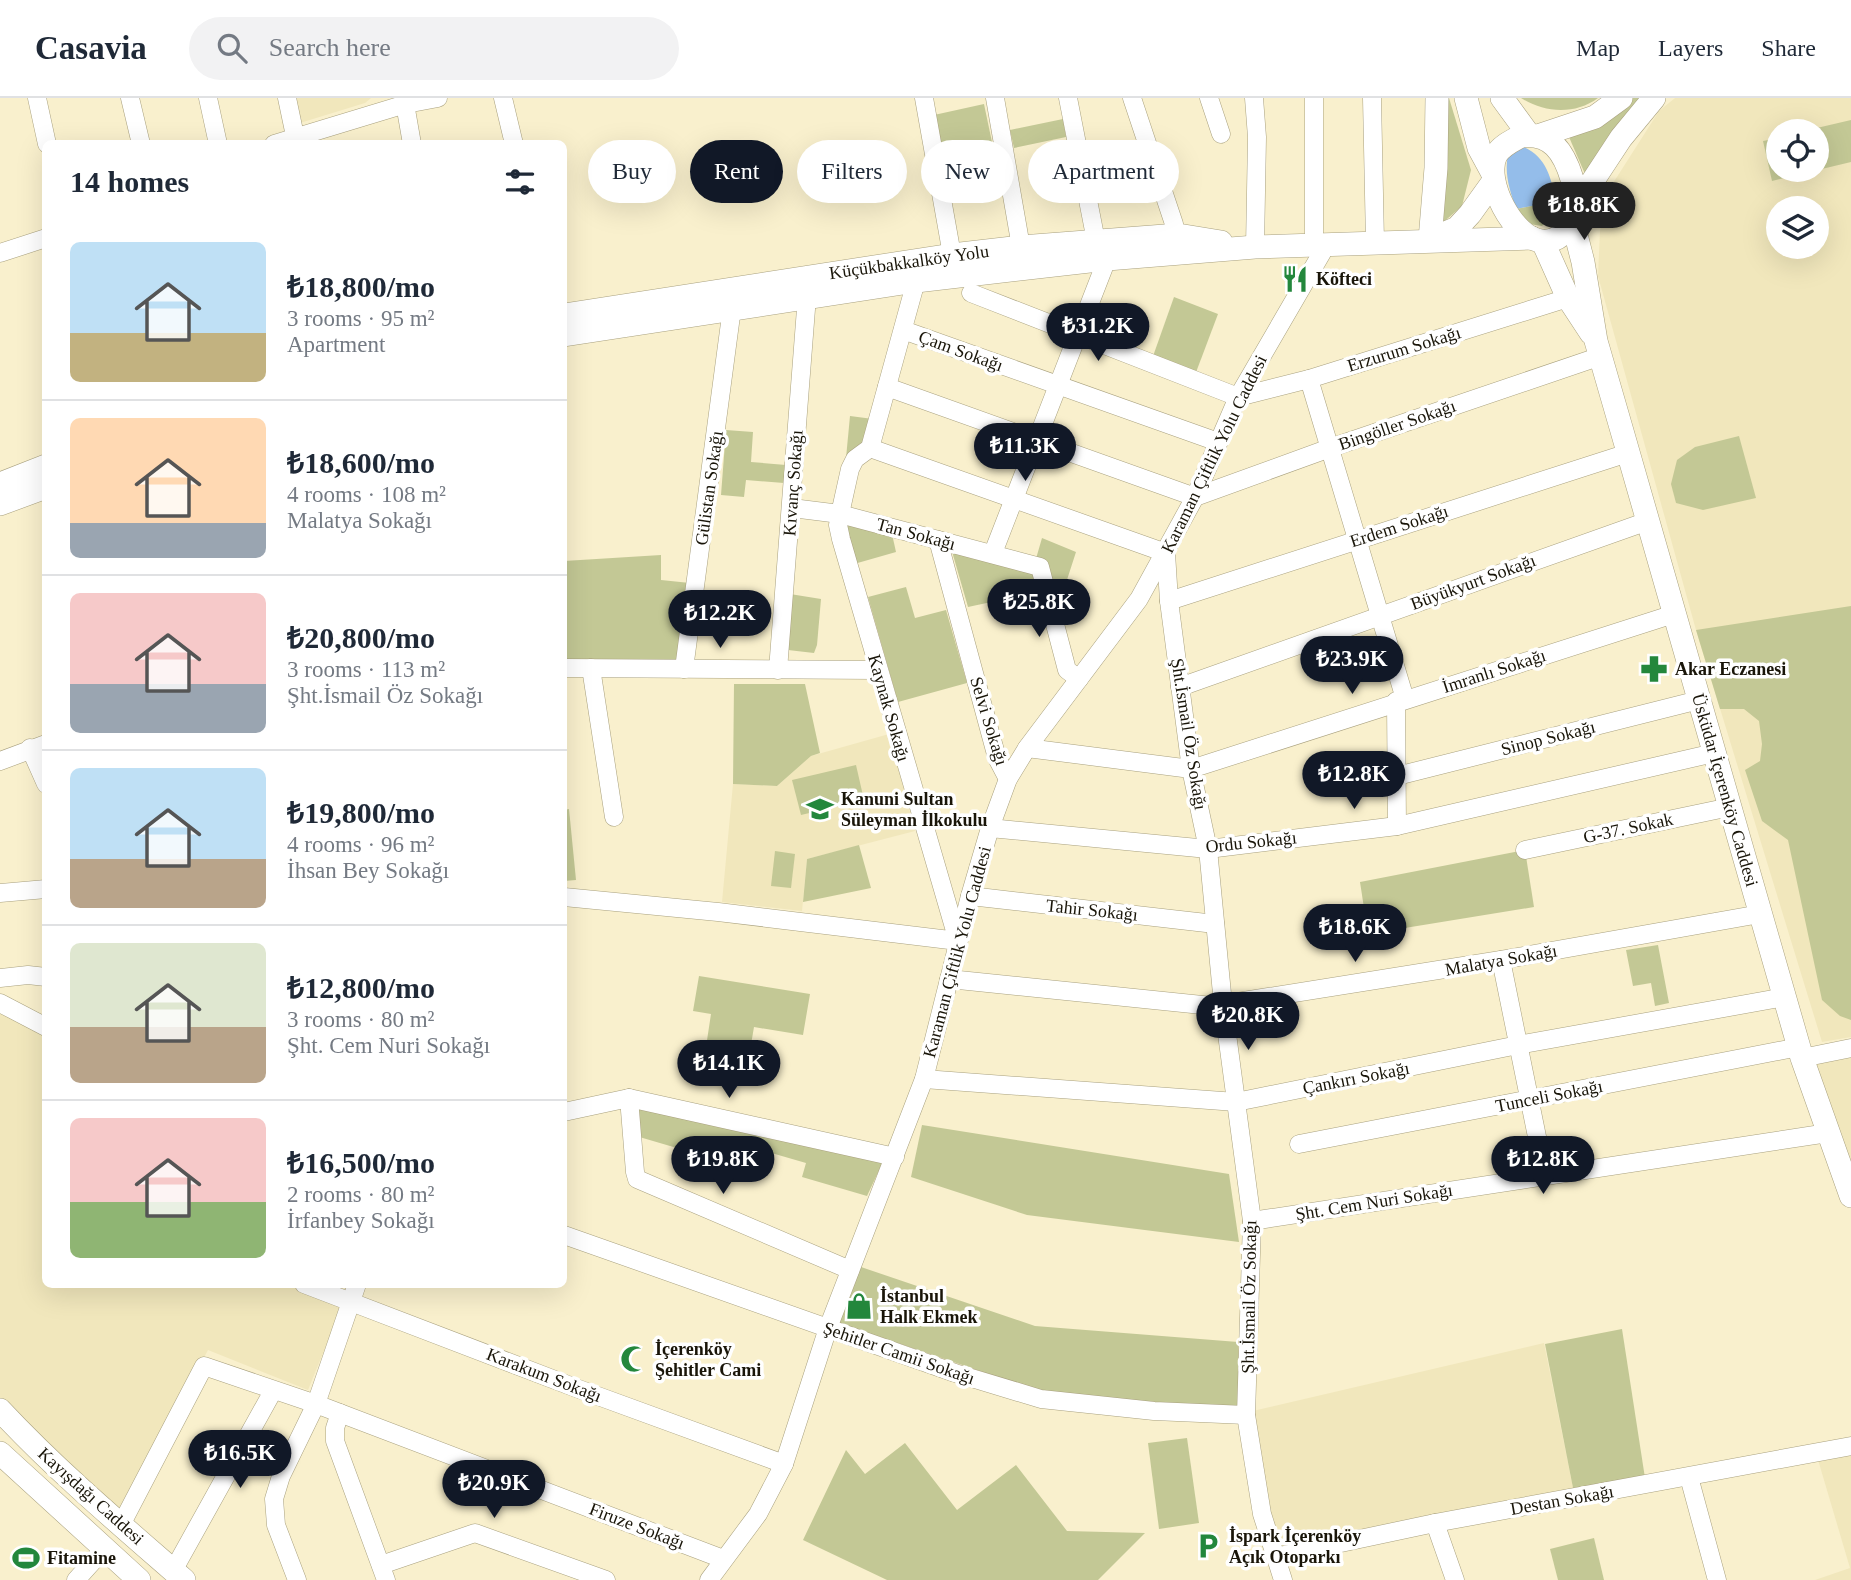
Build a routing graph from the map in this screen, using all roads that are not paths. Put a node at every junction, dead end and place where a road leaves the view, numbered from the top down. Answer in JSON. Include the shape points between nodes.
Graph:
{"nodes":[{"id":1,"x":37,"y":98,"type":"edge"},
{"id":2,"x":130,"y":98,"type":"edge"},
{"id":3,"x":208,"y":98,"type":"edge"},
{"id":4,"x":288,"y":98,"type":"edge"},
{"id":5,"x":438,"y":98,"type":"edge"},
{"id":6,"x":503,"y":98,"type":"edge"},
{"id":7,"x":924,"y":98,"type":"edge"},
{"id":8,"x":995,"y":98,"type":"edge"},
{"id":9,"x":1068,"y":98,"type":"edge"},
{"id":10,"x":1132,"y":98,"type":"edge"},
{"id":11,"x":1209,"y":98,"type":"edge"},
{"id":12,"x":1254,"y":98,"type":"edge"},
{"id":13,"x":1314,"y":98,"type":"edge"},
{"id":14,"x":1373,"y":98,"type":"edge"},
{"id":15,"x":1437,"y":98,"type":"edge"},
{"id":16,"x":1466,"y":98,"type":"edge"},
{"id":17,"x":1502,"y":98,"type":"edge"},
{"id":18,"x":1621,"y":98,"type":"edge"},
{"id":19,"x":1654,"y":98,"type":"edge"},
{"id":20,"x":405,"y":101,"type":"edge"},
{"id":21,"x":1221,"y":134,"type":"dead end"},
{"id":22,"x":1533,"y":135,"type":"junction"},
{"id":23,"x":295,"y":136,"type":"junction"},
{"id":24,"x":46,"y":140,"type":"edge"},
{"id":25,"x":140,"y":140,"type":"edge"},
{"id":26,"x":217,"y":140,"type":"edge"},
{"id":27,"x":285,"y":140,"type":"edge"},
{"id":28,"x":411,"y":140,"type":"edge"},
{"id":29,"x":513,"y":140,"type":"edge"},
{"id":30,"x":1492,"y":177,"type":"junction"},
{"id":31,"x":1574,"y":213,"type":"junction"},
{"id":32,"x":1174,"y":224,"type":"junction"},
{"id":33,"x":1135,"y":238,"type":"junction"},
{"id":34,"x":42,"y":239,"type":"edge"},
{"id":35,"x":1430,"y":240,"type":"junction"},
{"id":36,"x":1537,"y":240,"type":"junction"},
{"id":37,"x":1222,"y":242,"type":"junction"},
{"id":38,"x":1375,"y":242,"type":"junction"},
{"id":39,"x":1320,"y":244,"type":"junction"},
{"id":40,"x":1021,"y":247,"type":"junction"},
{"id":41,"x":1255,"y":247,"type":"junction"},
{"id":42,"x":1101,"y":250,"type":"junction"},
{"id":43,"x":0,"y":253,"type":"edge"},
{"id":44,"x":952,"y":255,"type":"junction"},
{"id":45,"x":916,"y":281,"type":"junction"},
{"id":46,"x":971,"y":293,"type":"dead end"},
{"id":47,"x":807,"y":296,"type":"junction"},
{"id":48,"x":1568,"y":298,"type":"junction"},
{"id":49,"x":732,"y":308,"type":"junction"},
{"id":50,"x":567,"y":315,"type":"edge"},
{"id":51,"x":903,"y":330,"type":"junction"},
{"id":52,"x":567,"y":335,"type":"edge"},
{"id":53,"x":1078,"y":335,"type":"junction"},
{"id":54,"x":1599,"y":349,"type":"junction"},
{"id":55,"x":1309,"y":379,"type":"junction"},
{"id":56,"x":1058,"y":386,"type":"junction"},
{"id":57,"x":887,"y":387,"type":"junction"},
{"id":58,"x":1238,"y":397,"type":"junction"},
{"id":59,"x":1037,"y":440,"type":"junction"},
{"id":60,"x":1218,"y":442,"type":"junction"},
{"id":61,"x":870,"y":447,"type":"junction"},
{"id":62,"x":1330,"y":448,"type":"junction"},
{"id":63,"x":1628,"y":453,"type":"junction"},
{"id":64,"x":42,"y":468,"type":"edge"},
{"id":65,"x":0,"y":484,"type":"edge"},
{"id":66,"x":42,"y":488,"type":"edge"},
{"id":67,"x":1195,"y":497,"type":"junction"},
{"id":68,"x":1014,"y":499,"type":"junction"},
{"id":69,"x":0,"y":504,"type":"edge"},
{"id":70,"x":792,"y":508,"type":"junction"},
{"id":71,"x":840,"y":514,"type":"junction"},
{"id":72,"x":1648,"y":520,"type":"junction"},
{"id":73,"x":1357,"y":539,"type":"junction"},
{"id":74,"x":938,"y":540,"type":"junction"},
{"id":75,"x":993,"y":553,"type":"junction"},
{"id":76,"x":1166,"y":553,"type":"junction"},
{"id":77,"x":1169,"y":601,"type":"junction"},
{"id":78,"x":1674,"y":614,"type":"junction"},
{"id":79,"x":1380,"y":615,"type":"junction"},
{"id":80,"x":567,"y":668,"type":"edge"},
{"id":81,"x":591,"y":668,"type":"junction"},
{"id":82,"x":684,"y":669,"type":"junction"},
{"id":83,"x":778,"y":670,"type":"junction"},
{"id":84,"x":877,"y":670,"type":"junction"},
{"id":85,"x":1079,"y":679,"type":"junction"},
{"id":86,"x":1180,"y":687,"type":"junction"},
{"id":87,"x":1401,"y":700,"type":"junction"},
{"id":88,"x":1699,"y":700,"type":"junction"},
{"id":89,"x":38,"y":746,"type":"edge"},
{"id":90,"x":1027,"y":748,"type":"junction"},
{"id":91,"x":1714,"y":753,"type":"junction"},
{"id":92,"x":0,"y":761,"type":"edge"},
{"id":93,"x":42,"y":765,"type":"edge"},
{"id":94,"x":1191,"y":769,"type":"junction"},
{"id":95,"x":1397,"y":776,"type":"junction"},
{"id":96,"x":1008,"y":779,"type":"junction"},
{"id":97,"x":1730,"y":807,"type":"junction"},
{"id":98,"x":614,"y":817,"type":"dead end"},
{"id":99,"x":1397,"y":825,"type":"junction"},
{"id":100,"x":990,"y":828,"type":"junction"},
{"id":101,"x":1208,"y":849,"type":"junction"},
{"id":102,"x":1525,"y":850,"type":"dead end"},
{"id":103,"x":42,"y":889,"type":"edge"},
{"id":104,"x":0,"y":893,"type":"edge"},
{"id":105,"x":567,"y":897,"type":"edge"},
{"id":106,"x":970,"y":897,"type":"junction"},
{"id":107,"x":1760,"y":914,"type":"junction"},
{"id":108,"x":1215,"y":924,"type":"junction"},
{"id":109,"x":958,"y":941,"type":"junction"},
{"id":110,"x":1501,"y":960,"type":"junction"},
{"id":111,"x":42,"y":977,"type":"edge"},
{"id":112,"x":0,"y":978,"type":"edge"},
{"id":113,"x":949,"y":979,"type":"junction"},
{"id":114,"x":1784,"y":997,"type":"junction"},
{"id":115,"x":0,"y":1003,"type":"edge"},
{"id":116,"x":1223,"y":1004,"type":"junction"},
{"id":117,"x":42,"y":1025,"type":"edge"},
{"id":118,"x":1518,"y":1045,"type":"junction"},
{"id":119,"x":1851,"y":1048,"type":"edge"},
{"id":120,"x":1800,"y":1053,"type":"junction"},
{"id":121,"x":924,"y":1080,"type":"junction"},
{"id":122,"x":629,"y":1098,"type":"junction"},
{"id":123,"x":1529,"y":1100,"type":"junction"},
{"id":124,"x":1236,"y":1102,"type":"junction"},
{"id":125,"x":567,"y":1111,"type":"edge"},
{"id":126,"x":1828,"y":1133,"type":"junction"},
{"id":127,"x":1298,"y":1144,"type":"dead end"},
{"id":128,"x":895,"y":1157,"type":"junction"},
{"id":129,"x":1545,"y":1176,"type":"junction"},
{"id":130,"x":1851,"y":1196,"type":"edge"},
{"id":131,"x":1252,"y":1221,"type":"junction"},
{"id":132,"x":567,"y":1236,"type":"edge"},
{"id":133,"x":850,"y":1270,"type":"junction"},
{"id":134,"x":314,"y":1288,"type":"edge"},
{"id":135,"x":356,"y":1288,"type":"edge"},
{"id":136,"x":351,"y":1302,"type":"junction"},
{"id":137,"x":828,"y":1328,"type":"junction"},
{"id":138,"x":273,"y":1391,"type":"junction"},
{"id":139,"x":316,"y":1404,"type":"junction"},
{"id":140,"x":0,"y":1410,"type":"edge"},
{"id":141,"x":340,"y":1413,"type":"junction"},
{"id":142,"x":1247,"y":1415,"type":"junction"},
{"id":143,"x":1851,"y":1446,"type":"edge"},
{"id":144,"x":1,"y":1457,"type":"edge"},
{"id":145,"x":784,"y":1464,"type":"junction"},
{"id":146,"x":1689,"y":1477,"type":"junction"},
{"id":147,"x":1435,"y":1522,"type":"junction"},
{"id":148,"x":121,"y":1525,"type":"junction"},
{"id":149,"x":104,"y":1549,"type":"junction"},
{"id":150,"x":1275,"y":1557,"type":"junction"},
{"id":151,"x":723,"y":1559,"type":"junction"},
{"id":152,"x":384,"y":1572,"type":"edge"},
{"id":153,"x":178,"y":1576,"type":"edge"},
{"id":154,"x":76,"y":1580,"type":"edge"},
{"id":155,"x":139,"y":1580,"type":"edge"},
{"id":156,"x":297,"y":1580,"type":"edge"},
{"id":157,"x":606,"y":1580,"type":"edge"},
{"id":158,"x":709,"y":1580,"type":"edge"},
{"id":159,"x":1283,"y":1580,"type":"edge"},
{"id":160,"x":1455,"y":1580,"type":"edge"},
{"id":161,"x":1717,"y":1580,"type":"edge"}],
"edges":[{"from":1,"to":24,"type":"street"},
{"from":2,"to":25,"type":"street"},
{"from":3,"to":26,"type":"street"},
{"from":4,"to":23,"type":"street"},
{"from":5,"to":20,"type":"street"},
{"from":6,"to":29,"type":"street"},
{"from":7,"to":44,"type":"street"},
{"from":8,"to":40,"type":"street"},
{"from":9,"to":42,"type":"street"},
{"from":10,"to":32,"type":"street"},
{"from":11,"to":21,"type":"street"},
{"from":12,"to":41,"type":"street"},
{"from":13,"to":39,"type":"street"},
{"from":14,"to":38,"type":"street"},
{"from":15,"to":35,"type":"main road"},
{"from":16,"to":30,"type":"main road"},
{"from":17,"to":22,"type":"main road"},
{"from":18,"to":22,"type":"main road","via":[[1594,117]]},
{"from":19,"to":31,"type":"main road","via":[[1620,138]]},
{"from":20,"to":23,"type":"street"},
{"from":20,"to":28,"type":"street"},
{"from":22,"to":30,"type":"main road","via":[[1521,136],[1501,148]]},
{"from":22,"to":31,"type":"main road","via":[[1546,138],[1563,155],[1574,183]]},
{"from":23,"to":27,"type":"street"},
{"from":30,"to":35,"type":"main road","via":[[1457,228]]},
{"from":30,"to":36,"type":"main road","via":[[1497,196],[1514,222]]},
{"from":31,"to":36,"type":"main road","via":[[1557,236]]},
{"from":31,"to":54,"type":"main road"},
{"from":32,"to":33,"type":"street","via":[[1149,229]]},
{"from":32,"to":37,"type":"street","via":[[1195,228]]},
{"from":33,"to":37,"type":"main road","name":"Küçükbakkalköy Yolu","via":[[1178,235]]},
{"from":33,"to":42,"type":"main road","name":"Küçükbakkalköy Yolu"},
{"from":34,"to":43,"type":"street"},
{"from":35,"to":36,"type":"main road","name":"Küçükbakkalköy Yolu"},
{"from":35,"to":38,"type":"main road","name":"Küçükbakkalköy Yolu"},
{"from":36,"to":48,"type":"main road"},
{"from":37,"to":41,"type":"main road","name":"Küçükbakkalköy Yolu"},
{"from":38,"to":39,"type":"main road","name":"Küçükbakkalköy Yolu"},
{"from":39,"to":41,"type":"main road","name":"Küçükbakkalköy Yolu"},
{"from":39,"to":58,"type":"street","name":"Karaman Çiftlik Yolu Caddesi"},
{"from":40,"to":42,"type":"main road","name":"Küçükbakkalköy Yolu"},
{"from":40,"to":44,"type":"main road","name":"Küçükbakkalköy Yolu"},
{"from":41,"to":42,"type":"main road","name":"Küçükbakkalköy Yolu"},
{"from":42,"to":45,"type":"main road","name":"Küçükbakkalköy Yolu"},
{"from":42,"to":53,"type":"street"},
{"from":44,"to":50,"type":"main road","name":"Küçükbakkalköy Yolu"},
{"from":45,"to":47,"type":"main road","name":"Küçükbakkalköy Yolu"},
{"from":45,"to":51,"type":"street"},
{"from":46,"to":53,"type":"street"},
{"from":47,"to":49,"type":"main road","name":"Küçükbakkalköy Yolu"},
{"from":47,"to":70,"type":"street","name":"Kıvanç Sokağı"},
{"from":48,"to":54,"type":"main road"},
{"from":48,"to":55,"type":"street","name":"Erzurum Sokağı"},
{"from":49,"to":52,"type":"main road","name":"Küçükbakkalköy Yolu"},
{"from":49,"to":82,"type":"street","name":"Gülistan Sokağı"},
{"from":51,"to":56,"type":"street","name":"Çam Sokağı"},
{"from":51,"to":57,"type":"street"},
{"from":53,"to":56,"type":"street"},
{"from":53,"to":58,"type":"street"},
{"from":54,"to":62,"type":"street","name":"Bingöller Sokağı"},
{"from":54,"to":63,"type":"main road","name":"Üsküdar İçerenköy Caddesi"},
{"from":55,"to":58,"type":"street","name":"Erzurum Sokağı"},
{"from":55,"to":62,"type":"street"},
{"from":56,"to":59,"type":"street"},
{"from":56,"to":60,"type":"street","name":"Çam Sokağı"},
{"from":57,"to":59,"type":"street"},
{"from":57,"to":61,"type":"street"},
{"from":58,"to":60,"type":"street","name":"Karaman Çiftlik Yolu Caddesi"},
{"from":59,"to":67,"type":"street"},
{"from":59,"to":68,"type":"street"},
{"from":60,"to":67,"type":"street","name":"Karaman Çiftlik Yolu Caddesi"},
{"from":61,"to":68,"type":"street"},
{"from":61,"to":71,"type":"street","name":"Kaynak Sokağı","via":[[850,469]]},
{"from":62,"to":67,"type":"street","name":"Bingöller Sokağı"},
{"from":62,"to":73,"type":"street"},
{"from":63,"to":72,"type":"main road","name":"Üsküdar İçerenköy Caddesi"},
{"from":63,"to":73,"type":"street","name":"Erdem Sokağı"},
{"from":64,"to":65,"type":"main road"},
{"from":66,"to":69,"type":"main road"},
{"from":67,"to":76,"type":"street","name":"Karaman Çiftlik Yolu Caddesi"},
{"from":68,"to":75,"type":"street"},
{"from":68,"to":76,"type":"street"},
{"from":70,"to":71,"type":"street","name":"Tan Sokağı"},
{"from":70,"to":83,"type":"street","name":"Kıvanç Sokağı"},
{"from":71,"to":74,"type":"street","name":"Tan Sokağı"},
{"from":71,"to":84,"type":"street","name":"Kaynak Sokağı","via":[[841,539]]},
{"from":72,"to":78,"type":"main road","name":"Üsküdar İçerenköy Caddesi"},
{"from":72,"to":79,"type":"street","name":"Büyükyurt Sokağı"},
{"from":73,"to":77,"type":"street","name":"Erdem Sokağı"},
{"from":73,"to":79,"type":"street"},
{"from":74,"to":75,"type":"street","name":"Tan Sokağı"},
{"from":74,"to":96,"type":"street","name":"Selvi Sokağı","via":[[997,758]]},
{"from":75,"to":85,"type":"street","name":"Tan Sokağı","via":[[1040,567],[1067,670]]},
{"from":76,"to":77,"type":"street","name":"Şht.İsmail Öz Sokağı"},
{"from":76,"to":85,"type":"street","name":"Karaman Çiftlik Yolu Caddesi","via":[[1139,599]]},
{"from":77,"to":86,"type":"street","name":"Şht.İsmail Öz Sokağı"},
{"from":78,"to":87,"type":"street","name":"İmranlı Sokağı"},
{"from":78,"to":88,"type":"main road","name":"Üsküdar İçerenköy Caddesi"},
{"from":79,"to":86,"type":"street","name":"Büyükyurt Sokağı"},
{"from":79,"to":87,"type":"street"},
{"from":80,"to":81,"type":"street"},
{"from":81,"to":82,"type":"street"},
{"from":81,"to":98,"type":"street"},
{"from":82,"to":83,"type":"street"},
{"from":83,"to":84,"type":"street"},
{"from":84,"to":109,"type":"street","name":"Kaynak Sokağı"},
{"from":85,"to":90,"type":"street","name":"Karaman Çiftlik Yolu Caddesi"},
{"from":86,"to":94,"type":"street","name":"Şht.İsmail Öz Sokağı"},
{"from":87,"to":94,"type":"street","name":"İmranlı Sokağı"},
{"from":87,"to":95,"type":"street"},
{"from":88,"to":91,"type":"main road","name":"Üsküdar İçerenköy Caddesi"},
{"from":88,"to":95,"type":"street","name":"Sinop Sokağı"},
{"from":89,"to":92,"type":"street"},
{"from":89,"to":93,"type":"street"},
{"from":90,"to":94,"type":"street","name":"İmranlı Sokağı"},
{"from":90,"to":96,"type":"street","name":"Karaman Çiftlik Yolu Caddesi"},
{"from":91,"to":97,"type":"main road","name":"Üsküdar İçerenköy Caddesi"},
{"from":91,"to":99,"type":"street","name":"Ordu Sokağı"},
{"from":94,"to":101,"type":"street","name":"Şht.İsmail Öz Sokağı"},
{"from":95,"to":99,"type":"street"},
{"from":96,"to":100,"type":"street","name":"Karaman Çiftlik Yolu Caddesi"},
{"from":97,"to":102,"type":"street","name":"G-37. Sokak"},
{"from":97,"to":107,"type":"main road","name":"Üsküdar İçerenköy Caddesi"},
{"from":99,"to":101,"type":"street","name":"Ordu Sokağı"},
{"from":100,"to":101,"type":"street","name":"Ordu Sokağı"},
{"from":100,"to":106,"type":"street","name":"Karaman Çiftlik Yolu Caddesi"},
{"from":101,"to":108,"type":"street","name":"Şht.İsmail Öz Sokağı"},
{"from":103,"to":104,"type":"street"},
{"from":105,"to":109,"type":"street"},
{"from":106,"to":108,"type":"street","name":"Tahir Sokağı"},
{"from":106,"to":109,"type":"street","name":"Karaman Çiftlik Yolu Caddesi"},
{"from":107,"to":110,"type":"street","name":"Malatya Sokağı"},
{"from":107,"to":114,"type":"main road","name":"Üsküdar İçerenköy Caddesi"},
{"from":108,"to":116,"type":"street","name":"Şht.İsmail Öz Sokağı"},
{"from":109,"to":113,"type":"street","name":"Karaman Çiftlik Yolu Caddesi"},
{"from":110,"to":116,"type":"street","name":"Malatya Sokağı"},
{"from":110,"to":118,"type":"street"},
{"from":111,"to":112,"type":"street"},
{"from":113,"to":116,"type":"street","name":"Malatya Sokağı"},
{"from":113,"to":121,"type":"street","name":"Karaman Çiftlik Yolu Caddesi"},
{"from":114,"to":118,"type":"street","name":"Çankırı Sokağı"},
{"from":114,"to":120,"type":"main road","name":"Üsküdar İçerenköy Caddesi"},
{"from":115,"to":117,"type":"street"},
{"from":116,"to":124,"type":"street","name":"Şht.İsmail Öz Sokağı"},
{"from":118,"to":123,"type":"street"},
{"from":118,"to":124,"type":"street","name":"Çankırı Sokağı"},
{"from":119,"to":120,"type":"street","name":"Tunceli Sokağı"},
{"from":120,"to":123,"type":"street","name":"Tunceli Sokağı"},
{"from":120,"to":126,"type":"main road","name":"Üsküdar İçerenköy Caddesi"},
{"from":121,"to":124,"type":"street","name":"Çankırı Sokağı"},
{"from":121,"to":128,"type":"street","name":"Karaman Çiftlik Yolu Caddesi"},
{"from":122,"to":125,"type":"street"},
{"from":122,"to":128,"type":"street"},
{"from":122,"to":133,"type":"street","via":[[637,1179]]},
{"from":123,"to":127,"type":"street","name":"Tunceli Sokağı"},
{"from":123,"to":129,"type":"street"},
{"from":124,"to":131,"type":"street","name":"Şht.İsmail Öz Sokağı"},
{"from":126,"to":129,"type":"street","name":"Şht. Cem Nuri Sokağı"},
{"from":126,"to":130,"type":"main road","name":"Üsküdar İçerenköy Caddesi"},
{"from":128,"to":133,"type":"street","name":"Karaman Çiftlik Yolu Caddesi"},
{"from":129,"to":131,"type":"street","name":"Şht. Cem Nuri Sokağı"},
{"from":131,"to":142,"type":"street","name":"Şht.İsmail Öz Sokağı"},
{"from":132,"to":137,"type":"street","name":"Şehitler Camii Sokağı"},
{"from":133,"to":137,"type":"street","name":"Karaman Çiftlik Yolu Caddesi"},
{"from":134,"to":136,"type":"street","name":"Karakum Sokağı"},
{"from":135,"to":136,"type":"street"},
{"from":136,"to":139,"type":"street"},
{"from":136,"to":145,"type":"street","name":"Karakum Sokağı"},
{"from":137,"to":142,"type":"street","name":"Şehitler Camii Sokağı","via":[[1041,1399]]},
{"from":137,"to":145,"type":"street","name":"Karaman Çiftlik Yolu Caddesi"},
{"from":138,"to":139,"type":"street","name":"Firuze Sokağı"},
{"from":138,"to":148,"type":"street","name":"Firuze Sokağı","via":[[204,1366]]},
{"from":138,"to":153,"type":"street"},
{"from":139,"to":141,"type":"street","name":"Firuze Sokağı"},
{"from":139,"to":156,"type":"street","via":[[274,1499],[276,1525]]},
{"from":140,"to":148,"type":"main road","name":"Kayışdağı Caddesi"},
{"from":141,"to":151,"type":"street","name":"Firuze Sokağı"},
{"from":141,"to":152,"type":"street","via":[[335,1441]]},
{"from":142,"to":150,"type":"street","name":"Şht.İsmail Öz Sokağı","via":[[1262,1514]]},
{"from":143,"to":146,"type":"street","name":"Destan Sokağı"},
{"from":144,"to":149,"type":"main road","name":"Kayışdağı Caddesi"},
{"from":145,"to":151,"type":"street","name":"Karaman Çiftlik Yolu Caddesi","via":[[758,1514]]},
{"from":146,"to":147,"type":"street","name":"Destan Sokağı"},
{"from":146,"to":161,"type":"street"},
{"from":147,"to":150,"type":"street","name":"Destan Sokağı"},
{"from":147,"to":160,"type":"street"},
{"from":148,"to":153,"type":"main road","name":"Kayışdağı Caddesi"},
{"from":149,"to":154,"type":"street"},
{"from":149,"to":155,"type":"main road","name":"Kayışdağı Caddesi"},
{"from":150,"to":159,"type":"street","name":"Şht.İsmail Öz Sokağı"},
{"from":151,"to":158,"type":"street","name":"Karaman Çiftlik Yolu Caddesi"},
{"from":152,"to":157,"type":"street","via":[[475,1533]]}]}
